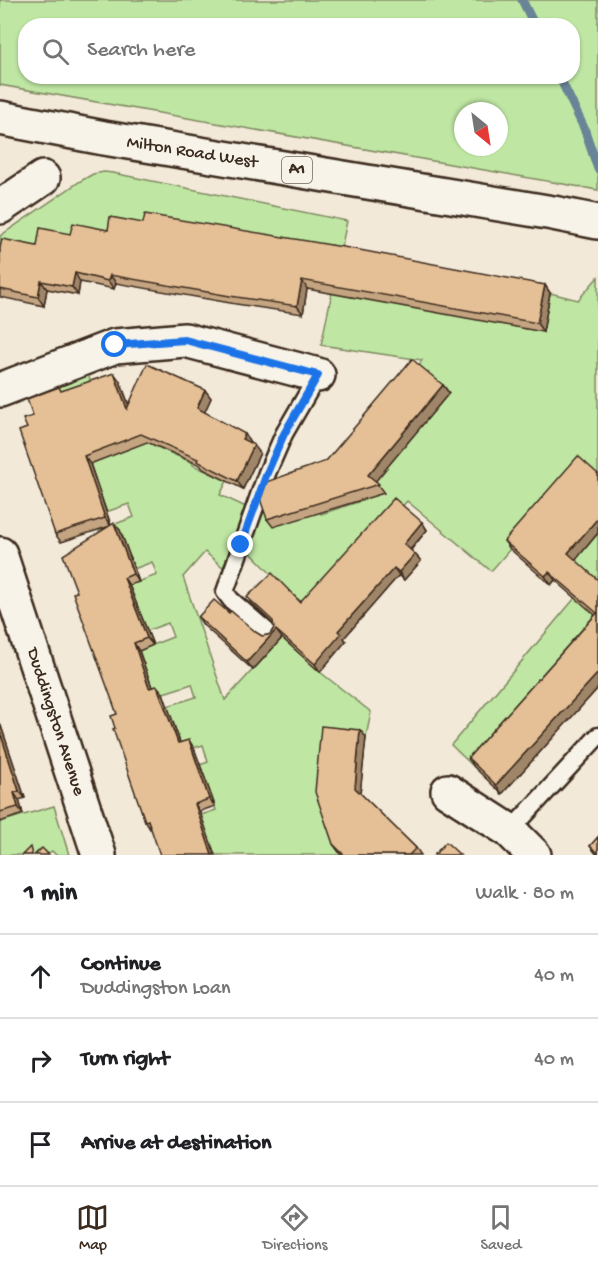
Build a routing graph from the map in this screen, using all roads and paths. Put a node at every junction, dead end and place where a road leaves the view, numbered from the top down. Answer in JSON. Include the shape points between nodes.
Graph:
{"nodes":[{"id":1,"x":0,"y":118,"type":"edge"},
{"id":2,"x":43,"y":178,"type":"dead end"},
{"id":3,"x":0,"y":207,"type":"edge"},
{"id":4,"x":596,"y":222,"type":"edge"},
{"id":5,"x":318,"y":375,"type":"joint"},
{"id":6,"x":0,"y":390,"type":"edge"},
{"id":7,"x":0,"y":554,"type":"edge"},
{"id":8,"x":268,"y":633,"type":"edge"},
{"id":9,"x":598,"y":736,"type":"edge"},
{"id":10,"x":448,"y":791,"type":"dead end"},
{"id":11,"x":510,"y":831,"type":"junction"},
{"id":12,"x":99,"y":855,"type":"edge"},
{"id":13,"x":534,"y":855,"type":"edge"}],
"edges":[{"from":1,"to":4,"type":"street","name":"Milton Road West","number":"A1"},
{"from":2,"to":3,"type":"street"},
{"from":5,"to":6,"type":"street","via":[[185,340],[115,345]]},
{"from":5,"to":8,"type":"lane","via":[[267,473],[225,592]]},
{"from":7,"to":12,"type":"street","name":"Duddingston Avenue"},
{"from":9,"to":11,"type":"lane"},
{"from":10,"to":11,"type":"street"},
{"from":11,"to":13,"type":"street"}]}
